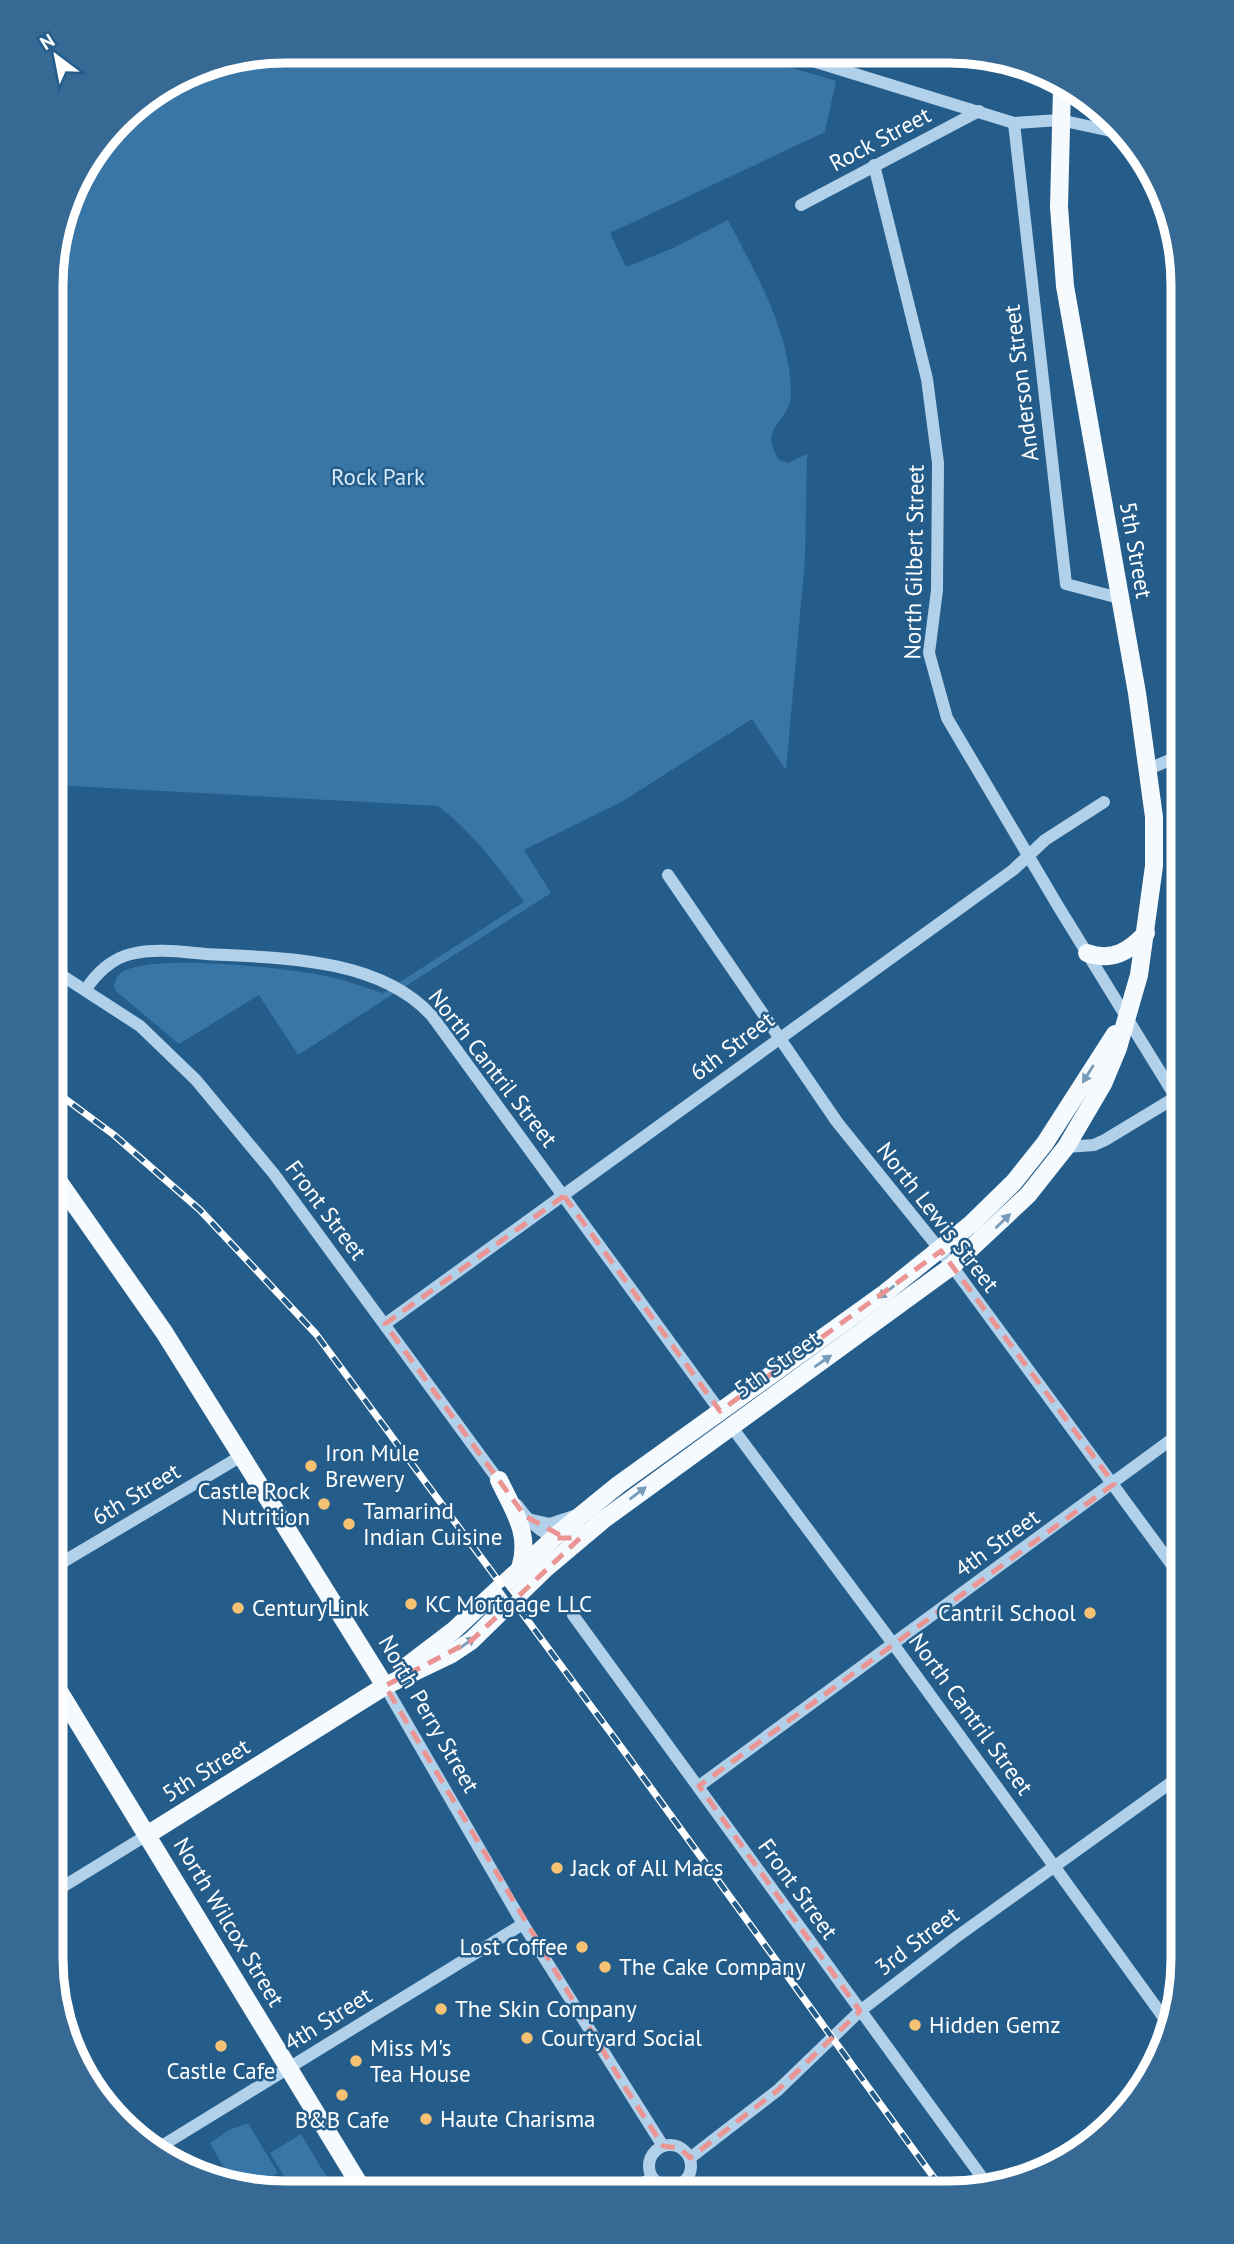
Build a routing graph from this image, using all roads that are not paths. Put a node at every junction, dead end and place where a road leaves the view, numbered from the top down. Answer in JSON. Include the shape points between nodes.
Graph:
{"nodes":[{"id":1,"x":820,"y":63,"type":"edge"},
{"id":2,"x":1062,"y":94,"type":"edge"},
{"id":3,"x":979,"y":111,"type":"junction"},
{"id":4,"x":1060,"y":120,"type":"junction"},
{"id":5,"x":1014,"y":123,"type":"junction"},
{"id":6,"x":1109,"y":131,"type":"edge"},
{"id":7,"x":874,"y":165,"type":"junction"},
{"id":8,"x":801,"y":205,"type":"dead end"},
{"id":9,"x":1119,"y":598,"type":"junction"},
{"id":10,"x":1171,"y":759,"type":"edge"},
{"id":11,"x":1149,"y":769,"type":"junction"},
{"id":12,"x":1104,"y":802,"type":"dead end"},
{"id":13,"x":1028,"y":856,"type":"junction"},
{"id":14,"x":668,"y":875,"type":"dead end"},
{"id":15,"x":1146,"y":933,"type":"junction"},
{"id":16,"x":1087,"y":953,"type":"junction"},
{"id":17,"x":63,"y":975,"type":"edge"},
{"id":18,"x":86,"y":989,"type":"junction"},
{"id":19,"x":1127,"y":1017,"type":"junction"},
{"id":20,"x":779,"y":1037,"type":"junction"},
{"id":21,"x":1171,"y":1083,"type":"edge"},
{"id":22,"x":1171,"y":1098,"type":"edge"},
{"id":23,"x":1066,"y":1147,"type":"junction"},
{"id":24,"x":63,"y":1188,"type":"edge"},
{"id":25,"x":564,"y":1196,"type":"junction"},
{"id":26,"x":941,"y":1251,"type":"junction"},
{"id":27,"x":952,"y":1266,"type":"junction"},
{"id":28,"x":385,"y":1324,"type":"junction"},
{"id":29,"x":726,"y":1419,"type":"junction"},
{"id":30,"x":1171,"y":1440,"type":"edge"},
{"id":31,"x":243,"y":1455,"type":"junction"},
{"id":32,"x":499,"y":1480,"type":"junction"},
{"id":33,"x":1114,"y":1484,"type":"junction"},
{"id":34,"x":603,"y":1498,"type":"junction"},
{"id":35,"x":525,"y":1516,"type":"junction"},
{"id":36,"x":603,"y":1520,"type":"junction"},
{"id":37,"x":553,"y":1538,"type":"junction"},
{"id":38,"x":63,"y":1562,"type":"edge"},
{"id":39,"x":1171,"y":1563,"type":"edge"},
{"id":40,"x":520,"y":1569,"type":"junction"},
{"id":41,"x":573,"y":1615,"type":"dead end"},
{"id":42,"x":894,"y":1644,"type":"junction"},
{"id":43,"x":385,"y":1686,"type":"junction"},
{"id":44,"x":63,"y":1698,"type":"edge"},
{"id":45,"x":1171,"y":1783,"type":"edge"},
{"id":46,"x":699,"y":1786,"type":"junction"},
{"id":47,"x":147,"y":1835,"type":"junction"},
{"id":48,"x":1056,"y":1866,"type":"junction"},
{"id":49,"x":63,"y":1887,"type":"edge"},
{"id":50,"x":523,"y":1924,"type":"junction"},
{"id":51,"x":860,"y":2011,"type":"junction"},
{"id":52,"x":1163,"y":2017,"type":"edge"},
{"id":53,"x":289,"y":2068,"type":"junction"},
{"id":54,"x":164,"y":2144,"type":"edge"},
{"id":55,"x":663,"y":2146,"type":"junction"},
{"id":56,"x":690,"y":2158,"type":"junction"},
{"id":57,"x":652,"y":2178,"type":"junction"},
{"id":58,"x":983,"y":2178,"type":"edge"},
{"id":59,"x":357,"y":2181,"type":"edge"},
{"id":60,"x":647,"y":2181,"type":"edge"},
{"id":61,"x":656,"y":2181,"type":"edge"},
{"id":62,"x":687,"y":2181,"type":"edge"}],
"edges":[{"from":1,"to":3,"type":"street"},
{"from":2,"to":4,"type":"main road","name":"5th Street"},
{"from":3,"to":5,"type":"street"},
{"from":3,"to":7,"type":"street","name":"Rock Street"},
{"from":4,"to":5,"type":"street"},
{"from":4,"to":6,"type":"street"},
{"from":4,"to":9,"type":"main road","name":"5th Street","via":[[1059,207],[1065,286]]},
{"from":5,"to":9,"type":"street","name":"Anderson Street","via":[[1066,583]]},
{"from":7,"to":8,"type":"street","name":"Rock Street"},
{"from":7,"to":13,"type":"street","name":"North Gilbert Street","via":[[927,379],[938,463],[937,590],[929,653],[947,718]]},
{"from":9,"to":11,"type":"main road","name":"5th Street"},
{"from":10,"to":11,"type":"street"},
{"from":11,"to":15,"type":"main road","name":"5th Street","via":[[1155,852]]},
{"from":12,"to":13,"type":"street","name":"6th Street"},
{"from":13,"to":16,"type":"street","name":"North Gilbert Street"},
{"from":13,"to":20,"type":"street","name":"6th Street"},
{"from":14,"to":20,"type":"street","name":"North Lewis Street"},
{"from":15,"to":16,"type":"main road","via":[[1120,954],[1102,957]]},
{"from":15,"to":19,"type":"main road","name":"5th Street"},
{"from":16,"to":19,"type":"street","name":"North Gilbert Street"},
{"from":17,"to":18,"type":"street","name":"Front Street"},
{"from":18,"to":25,"type":"street","name":"North Cantril Street","via":[[117,959],[151,951],[271,957],[343,969],[390,984],[408,993],[432,1016]]},
{"from":18,"to":28,"type":"street","name":"Front Street","via":[[140,1026],[196,1080],[274,1174]]},
{"from":19,"to":21,"type":"street","name":"North Gilbert Street"},
{"from":19,"to":23,"type":"main road","name":"5th Street","via":[[1103,1084]]},
{"from":19,"to":26,"type":"main road","name":"5th Street","one_way":true,"via":[[1035,1156],[993,1204]]},
{"from":20,"to":25,"type":"street","name":"6th Street"},
{"from":20,"to":26,"type":"street","name":"North Lewis Street","via":[[837,1122]]},
{"from":22,"to":23,"type":"street","via":[[1105,1140]]},
{"from":27,"to":23,"type":"main road","name":"5th Street","one_way":true,"via":[[1006,1219]]},
{"from":24,"to":31,"type":"main road","name":"North Perry Street"},
{"from":25,"to":28,"type":"street","name":"6th Street"},
{"from":25,"to":29,"type":"street","name":"North Cantril Street"},
{"from":26,"to":27,"type":"street","name":"North Lewis Street"},
{"from":26,"to":29,"type":"main road","name":"5th Street","one_way":true},
{"from":29,"to":27,"type":"main road","name":"5th Street","one_way":true},
{"from":27,"to":33,"type":"street","name":"North Lewis Street"},
{"from":28,"to":32,"type":"street","name":"Front Street"},
{"from":29,"to":34,"type":"main road","name":"5th Street"},
{"from":36,"to":29,"type":"main road","name":"5th Street","one_way":true},
{"from":29,"to":42,"type":"street","name":"North Cantril Street"},
{"from":30,"to":33,"type":"street","name":"4th Street"},
{"from":31,"to":38,"type":"street","name":"6th Street"},
{"from":31,"to":43,"type":"main road","name":"North Perry Street"},
{"from":32,"to":35,"type":"street","name":"Front Street"},
{"from":32,"to":40,"type":"main road","via":[[524,1536]]},
{"from":33,"to":39,"type":"street","name":"North Lewis Street"},
{"from":33,"to":42,"type":"street","name":"4th Street"},
{"from":34,"to":35,"type":"street","via":[[563,1521],[539,1524]]},
{"from":34,"to":37,"type":"main road","name":"5th Street"},
{"from":35,"to":37,"type":"street","name":"Front Street"},
{"from":36,"to":37,"type":"street","via":[[573,1536]]},
{"from":43,"to":36,"type":"main road","name":"5th Street","one_way":true,"via":[[471,1641]]},
{"from":37,"to":40,"type":"main road","name":"5th Street"},
{"from":40,"to":43,"type":"main road","name":"5th Street"},
{"from":41,"to":46,"type":"street","name":"Front Street"},
{"from":42,"to":46,"type":"street","name":"4th Street"},
{"from":42,"to":48,"type":"street","name":"North Cantril Street"},
{"from":43,"to":47,"type":"main road","name":"5th Street"},
{"from":43,"to":50,"type":"street","name":"North Perry Street"},
{"from":44,"to":47,"type":"main road","name":"North Wilcox Street"},
{"from":45,"to":48,"type":"street","name":"3rd Street"},
{"from":46,"to":51,"type":"street","name":"Front Street"},
{"from":47,"to":49,"type":"street","name":"5th Street"},
{"from":47,"to":53,"type":"main road","name":"North Wilcox Street"},
{"from":48,"to":51,"type":"street","name":"3rd Street"},
{"from":48,"to":52,"type":"street","name":"North Cantril Street"},
{"from":50,"to":53,"type":"street","name":"4th Street"},
{"from":50,"to":55,"type":"street","name":"North Perry Street"},
{"from":51,"to":56,"type":"street","name":"3rd Street","via":[[778,2090]]},
{"from":51,"to":58,"type":"street","name":"Front Street"},
{"from":53,"to":54,"type":"street","name":"4th Street"},
{"from":53,"to":59,"type":"main road","name":"North Wilcox Street"},
{"from":55,"to":56,"type":"street","via":[[680,2148]]},
{"from":55,"to":57,"type":"street","via":[[650,2158]]},
{"from":56,"to":62,"type":"street"},
{"from":57,"to":60,"type":"street"},
{"from":57,"to":61,"type":"street"}]}
